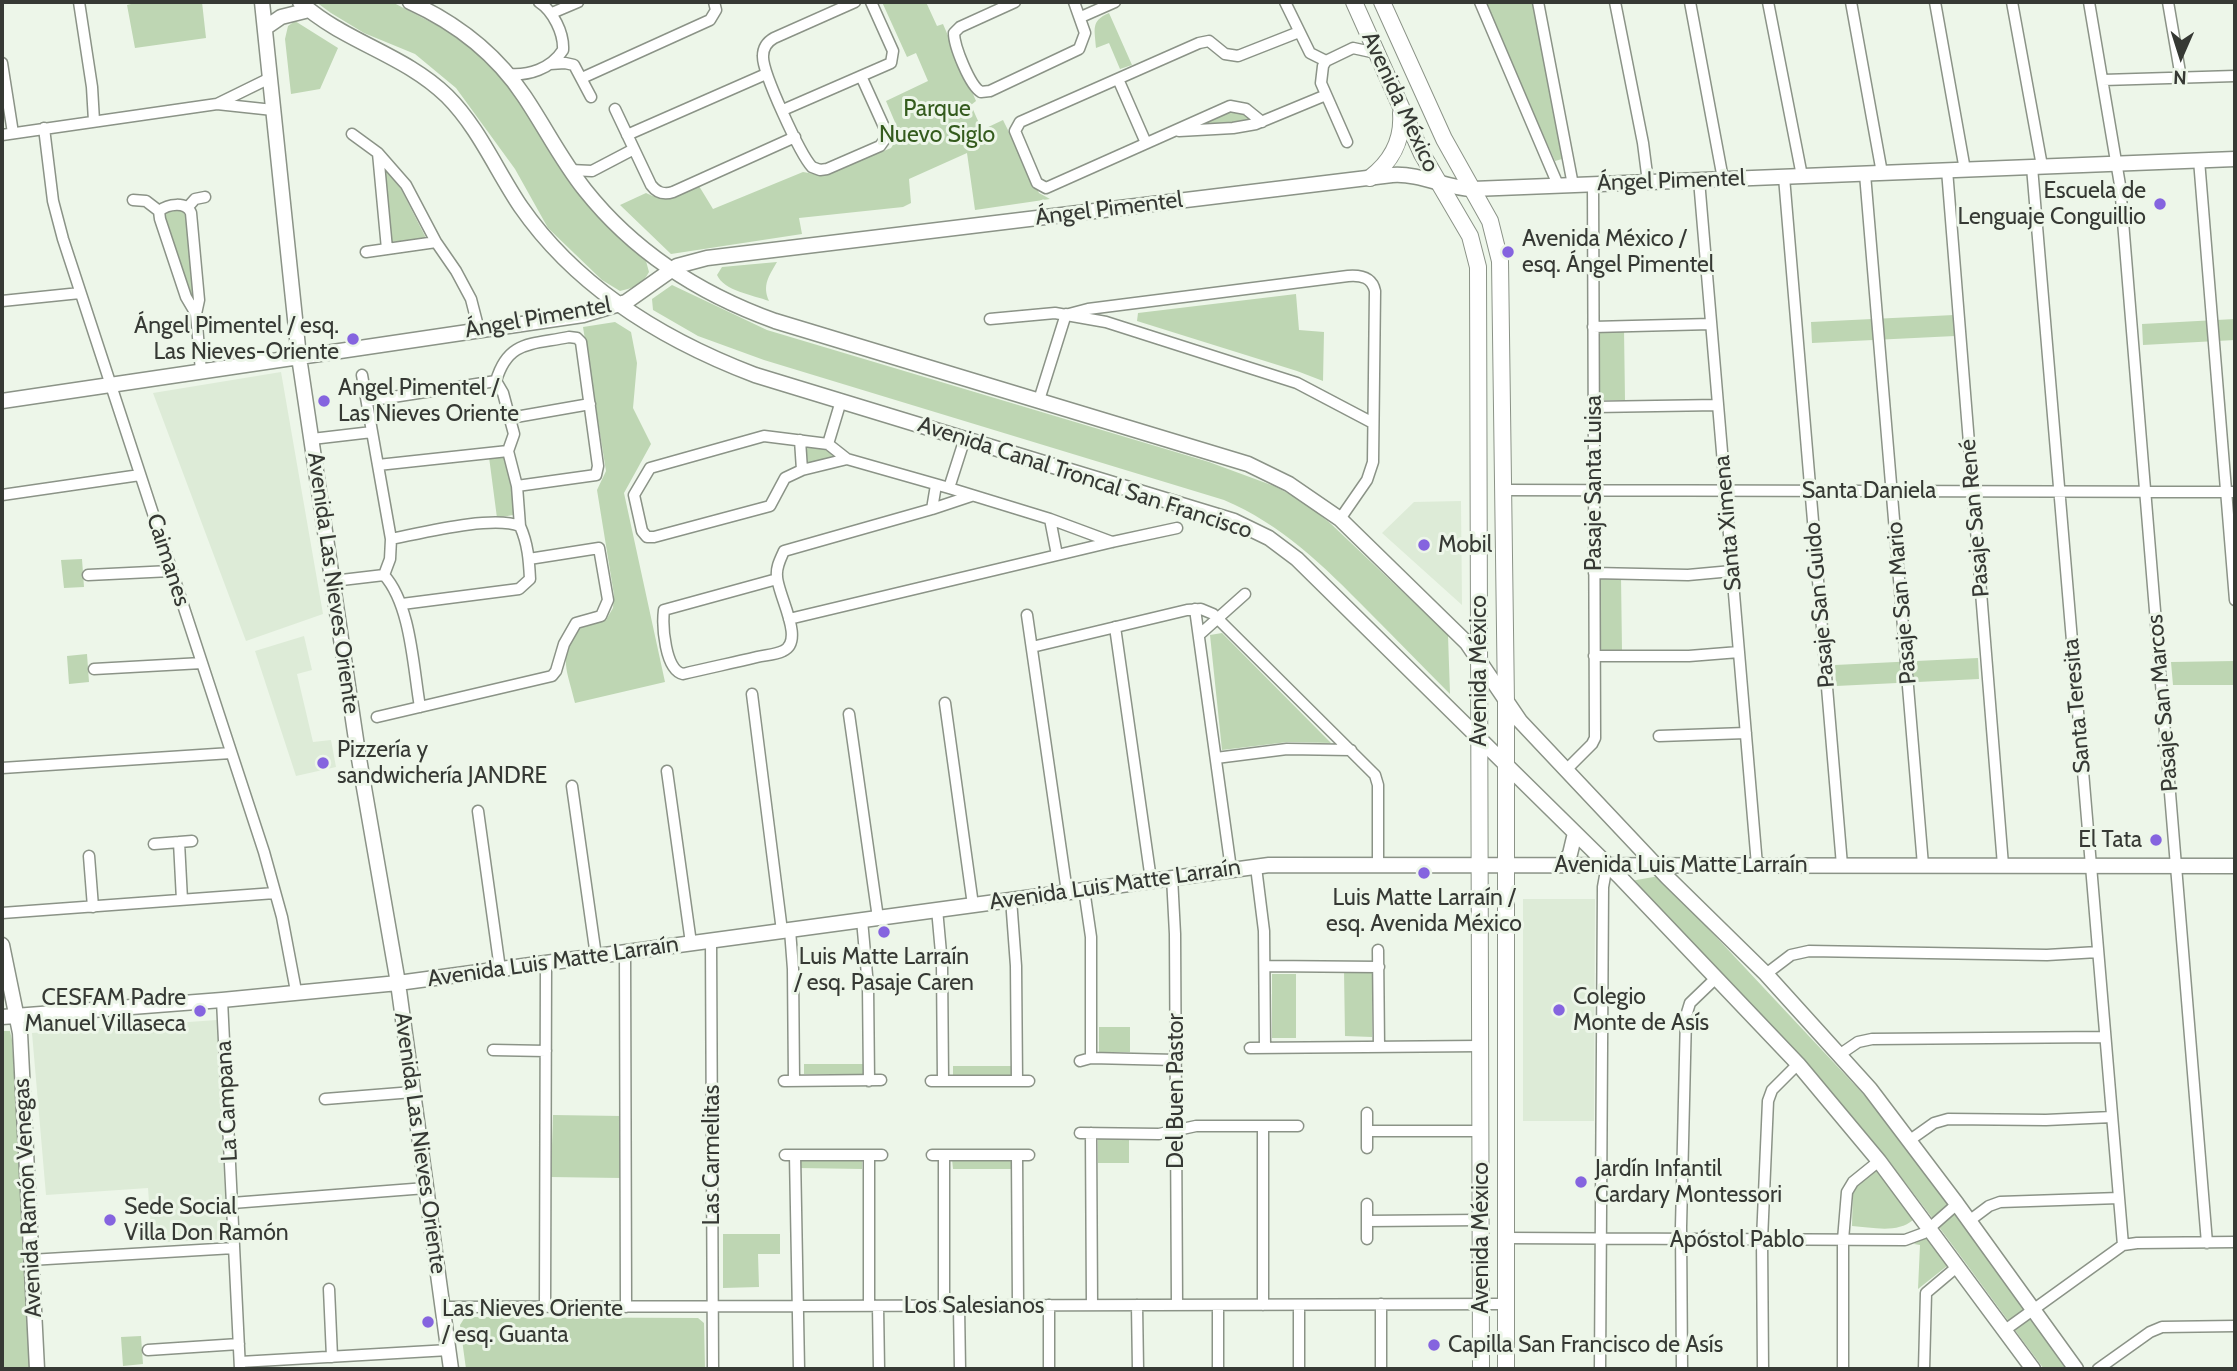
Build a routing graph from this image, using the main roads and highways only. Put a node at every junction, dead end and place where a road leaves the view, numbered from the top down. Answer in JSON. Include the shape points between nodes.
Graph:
{"nodes":[{"id":1,"x":1354,"y":2,"type":"edge"},
{"id":2,"x":1382,"y":2,"type":"edge"},
{"id":3,"x":1400,"y":107,"type":"junction"},
{"id":4,"x":1370,"y":178,"type":"road end"},
{"id":5,"x":1481,"y":1369,"type":"edge"},
{"id":6,"x":1506,"y":1369,"type":"edge"}],
"edges":[{"from":1,"to":3,"type":"main road","name":"Avenida México"},
{"from":2,"to":6,"type":"main road","name":"Avenida México","via":[[1444,139],[1490,221],[1500,261],[1506,703]]},
{"from":3,"to":4,"type":"main road","via":[[1398,141],[1387,162]]},
{"from":3,"to":5,"type":"main road","name":"Avenida México","via":[[1470,236],[1478,267]]}]}
